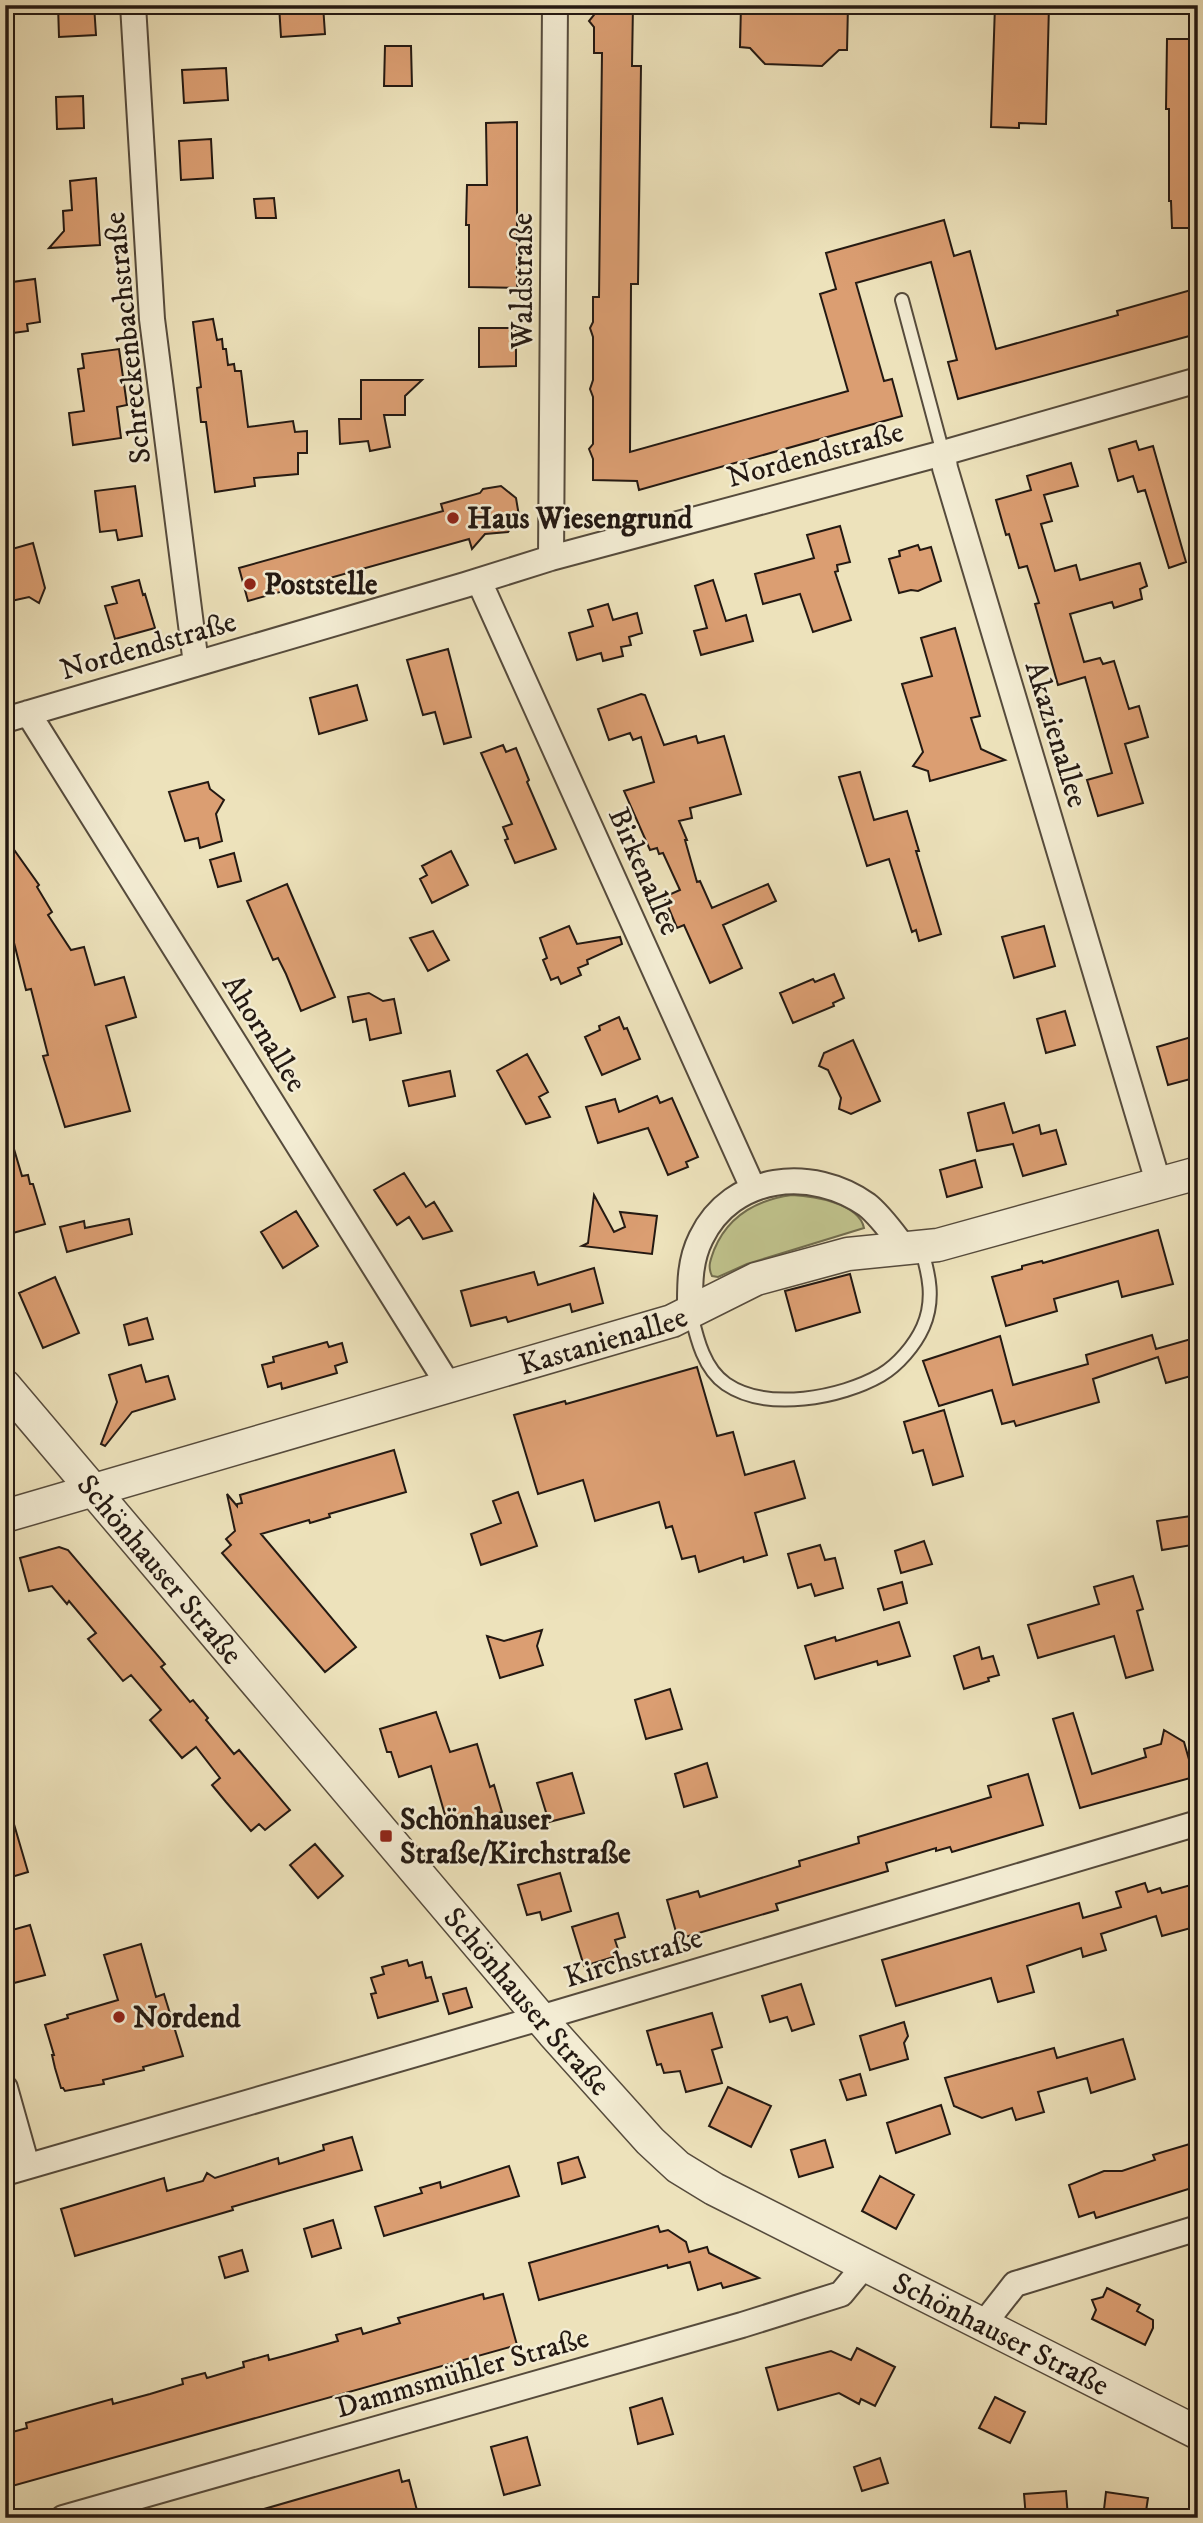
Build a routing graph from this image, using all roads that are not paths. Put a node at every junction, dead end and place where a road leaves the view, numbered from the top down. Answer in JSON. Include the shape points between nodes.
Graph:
{"nodes":[{"id":1,"x":133,"y":5,"type":"edge"},
{"id":2,"x":555,"y":5,"type":"edge"},
{"id":3,"x":902,"y":300,"type":"dead end"},
{"id":4,"x":1198,"y":380,"type":"edge"},
{"id":5,"x":943,"y":453,"type":"junction"},
{"id":6,"x":551,"y":558,"type":"junction"},
{"id":7,"x":479,"y":581,"type":"junction"},
{"id":8,"x":196,"y":664,"type":"junction"},
{"id":9,"x":16,"y":716,"type":"edge"},
{"id":10,"x":1198,"y":1173,"type":"edge"},
{"id":11,"x":1159,"y":1185,"type":"junction"},
{"id":12,"x":753,"y":1188,"type":"junction"},
{"id":13,"x":913,"y":1249,"type":"junction"},
{"id":14,"x":690,"y":1312,"type":"junction"},
{"id":15,"x":5,"y":1386,"type":"edge"},
{"id":16,"x":449,"y":1386,"type":"junction"},
{"id":17,"x":92,"y":1490,"type":"junction"},
{"id":18,"x":5,"y":1516,"type":"edge"},
{"id":19,"x":1198,"y":1823,"type":"edge"},
{"id":20,"x":540,"y":2018,"type":"junction"},
{"id":21,"x":5,"y":2088,"type":"edge"},
{"id":22,"x":16,"y":2169,"type":"edge"},
{"id":23,"x":1198,"y":2228,"type":"edge"},
{"id":24,"x":865,"y":2265,"type":"junction"},
{"id":25,"x":982,"y":2326,"type":"junction"},
{"id":26,"x":1198,"y":2432,"type":"edge"},
{"id":27,"x":63,"y":2518,"type":"edge"}],
"edges":[{"from":1,"to":8,"type":"street","name":"Schreckenbachstraße","via":[[152,319]]},
{"from":2,"to":6,"type":"street","name":"Waldstraße"},
{"from":3,"to":5,"type":"lane","name":"Akazienallee"},
{"from":4,"to":5,"type":"street","name":"Nordendstraße"},
{"from":5,"to":6,"type":"street","name":"Nordendstraße"},
{"from":5,"to":11,"type":"street","name":"Akazienallee"},
{"from":6,"to":7,"type":"street","name":"Nordendstraße"},
{"from":7,"to":8,"type":"street","name":"Nordendstraße"},
{"from":7,"to":12,"type":"street","name":"Birkenallee"},
{"from":8,"to":9,"type":"street","name":"Nordendstraße"},
{"from":9,"to":16,"type":"street","name":"Ahornallee"},
{"from":10,"to":11,"type":"street","name":"Kastanienallee"},
{"from":11,"to":13,"type":"street","name":"Kastanienallee"},
{"from":12,"to":13,"type":"street","via":[[805,1180],[841,1190],[869,1206]]},
{"from":12,"to":14,"type":"street","via":[[724,1207],[699,1241],[689,1277]]},
{"from":13,"to":14,"type":"street","name":"Kastanienallee","via":[[848,1254],[756,1279]]},
{"from":13,"to":14,"type":"lane","via":[[929,1274],[923,1327],[884,1373],[843,1391],[791,1399],[746,1394],[726,1384],[711,1370]]},
{"from":14,"to":16,"type":"street","name":"Kastanienallee"},
{"from":15,"to":17,"type":"street","name":"Schönhauser Straße"},
{"from":16,"to":17,"type":"street","name":"Kastanienallee"},
{"from":17,"to":18,"type":"street","name":"Kastanienallee"},
{"from":17,"to":20,"type":"street","name":"Schönhauser Straße"},
{"from":19,"to":20,"type":"street","name":"Kirchstraße"},
{"from":20,"to":22,"type":"street","name":"Kirchstraße"},
{"from":20,"to":24,"type":"street","name":"Schönhauser Straße","via":[[678,2166]]},
{"from":21,"to":22,"type":"street"},
{"from":23,"to":25,"type":"street","via":[[1015,2284]]},
{"from":24,"to":25,"type":"street","name":"Schönhauser Straße"},
{"from":24,"to":27,"type":"street","name":"Dammsmühler Straße","via":[[841,2294]]},
{"from":25,"to":26,"type":"street","name":"Schönhauser Straße"}]}
